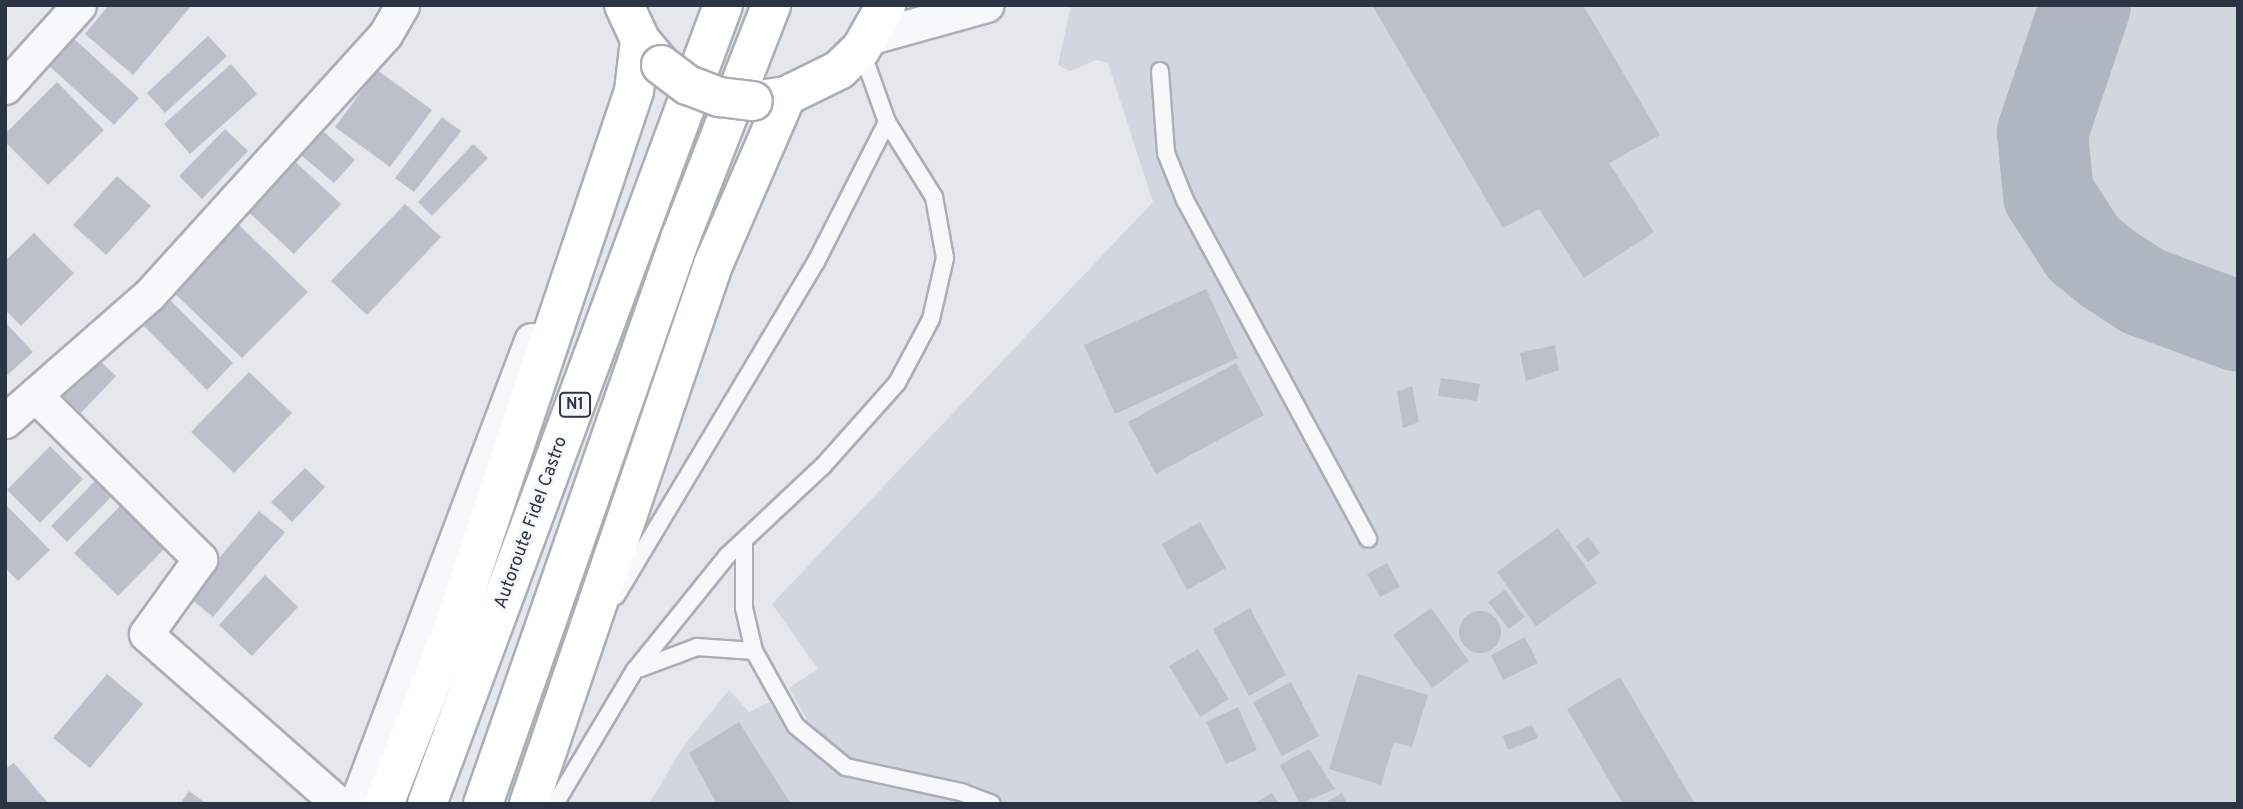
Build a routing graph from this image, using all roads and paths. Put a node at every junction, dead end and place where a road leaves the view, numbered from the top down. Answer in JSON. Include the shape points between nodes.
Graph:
{"nodes":[{"id":1,"x":79,"y":5,"type":"edge"},
{"id":2,"x":402,"y":5,"type":"edge"},
{"id":3,"x":624,"y":5,"type":"edge"},
{"id":4,"x":723,"y":5,"type":"edge"},
{"id":5,"x":771,"y":5,"type":"edge"},
{"id":6,"x":886,"y":5,"type":"edge"},
{"id":7,"x":968,"y":8,"type":"edge"},
{"id":8,"x":864,"y":44,"type":"junction"},
{"id":9,"x":646,"y":51,"type":"junction"},
{"id":10,"x":1160,"y":71,"type":"dead end"},
{"id":11,"x":5,"y":87,"type":"edge"},
{"id":12,"x":770,"y":99,"type":"junction"},
{"id":13,"x":887,"y":122,"type":"junction"},
{"id":14,"x":35,"y":395,"type":"junction"},
{"id":15,"x":5,"y":421,"type":"edge"},
{"id":16,"x":1368,"y":539,"type":"dead end"},
{"id":17,"x":744,"y":541,"type":"junction"},
{"id":18,"x":754,"y":651,"type":"junction"},
{"id":19,"x":579,"y":658,"type":"junction"},
{"id":20,"x":635,"y":670,"type":"junction"},
{"id":21,"x":339,"y":804,"type":"edge"},
{"id":22,"x":356,"y":804,"type":"edge"},
{"id":23,"x":384,"y":804,"type":"edge"},
{"id":24,"x":426,"y":804,"type":"edge"},
{"id":25,"x":483,"y":804,"type":"edge"},
{"id":26,"x":529,"y":804,"type":"edge"},
{"id":27,"x":555,"y":804,"type":"edge"},
{"id":28,"x":992,"y":804,"type":"edge"}],
"edges":[{"from":1,"to":11,"type":"street"},
{"from":2,"to":14,"type":"street","via":[[385,35],[149,295]]},
{"from":3,"to":9,"type":"main road"},
{"from":4,"to":24,"type":"main road","name":"Autoroute Fidel Castro","number":"N1"},
{"from":5,"to":25,"type":"main road","number":"N1","via":[[680,239]]},
{"from":6,"to":8,"type":"main road"},
{"from":7,"to":8,"type":"street"},
{"from":8,"to":12,"type":"main road","via":[[839,70]]},
{"from":8,"to":13,"type":"lane"},
{"from":9,"to":12,"type":"main road","bridge":true,"via":[[709,93]]},
{"from":9,"to":22,"type":"street"},
{"from":9,"to":23,"type":"main road","via":[[455,623]]},
{"from":10,"to":16,"type":"lane","via":[[1166,153],[1185,200]]},
{"from":12,"to":19,"type":"main road"},
{"from":13,"to":17,"type":"lane","via":[[934,197],[944,258],[931,318],[897,383],[824,466]]},
{"from":13,"to":19,"type":"lane","via":[[816,262]]},
{"from":14,"to":15,"type":"street"},
{"from":14,"to":21,"type":"street","via":[[200,559],[146,634]]},
{"from":17,"to":18,"type":"lane","via":[[744,608]]},
{"from":17,"to":20,"type":"lane"},
{"from":18,"to":20,"type":"lane","via":[[696,648]]},
{"from":18,"to":28,"type":"lane","via":[[796,726],[846,767],[961,792]]},
{"from":19,"to":26,"type":"main road"},
{"from":20,"to":27,"type":"lane"}]}
